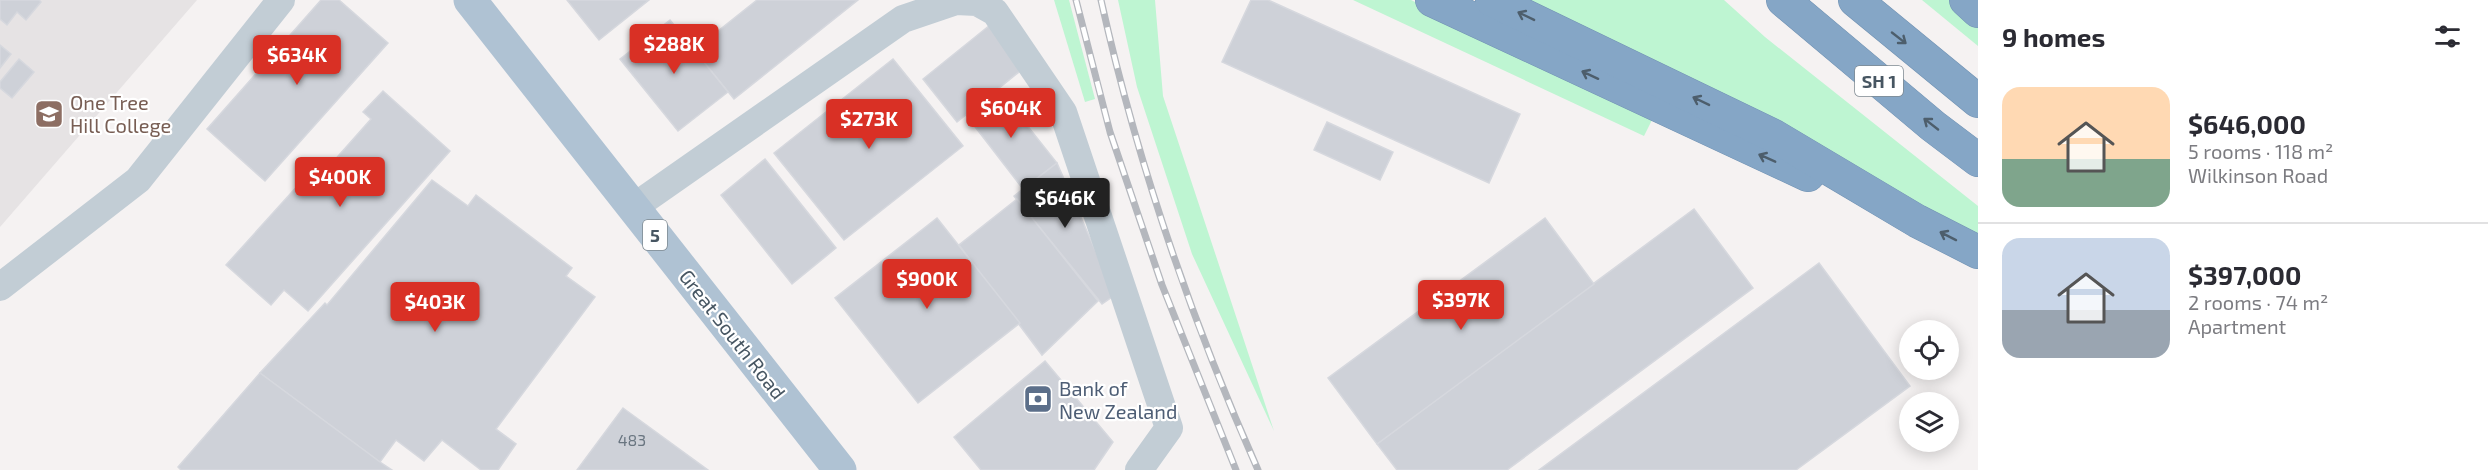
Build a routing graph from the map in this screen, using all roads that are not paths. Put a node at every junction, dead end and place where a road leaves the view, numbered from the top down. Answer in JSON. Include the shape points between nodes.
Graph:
{"nodes":[{"id":1,"x":281,"y":0,"type":"edge"},
{"id":2,"x":470,"y":0,"type":"edge"},
{"id":3,"x":1432,"y":0,"type":"edge"},
{"id":4,"x":1492,"y":0,"type":"edge"},
{"id":5,"x":1783,"y":0,"type":"edge"},
{"id":6,"x":1855,"y":0,"type":"edge"},
{"id":7,"x":1966,"y":0,"type":"edge"},
{"id":8,"x":1978,"y":11,"type":"edge"},
{"id":9,"x":1978,"y":101,"type":"edge"},
{"id":10,"x":1978,"y":160,"type":"edge"},
{"id":11,"x":634,"y":207,"type":"junction"},
{"id":12,"x":1917,"y":221,"type":"junction"},
{"id":13,"x":1978,"y":252,"type":"edge"},
{"id":14,"x":0,"y":287,"type":"edge"},
{"id":15,"x":840,"y":470,"type":"edge"},
{"id":16,"x":1139,"y":470,"type":"edge"}],
"edges":[{"from":1,"to":14,"type":"street","via":[[138,180]]},
{"from":2,"to":11,"type":"main road","name":"Great South Road","number":"5"},
{"from":12,"to":3,"type":"highway","one_way":true,"via":[[1765,158]]},
{"from":12,"to":4,"type":"highway","one_way":true,"via":[[1774,136]]},
{"from":10,"to":5,"type":"highway","number":"SH 1","one_way":true},
{"from":6,"to":9,"type":"highway","number":"SH 1","one_way":true},
{"from":7,"to":8,"type":"highway"},
{"from":11,"to":15,"type":"main road","name":"Great South Road","number":"5"},
{"from":11,"to":16,"type":"street","via":[[903,19],[956,1],[977,2],[995,12],[1063,112],[1169,428]]},
{"from":13,"to":12,"type":"highway","one_way":true}]}
